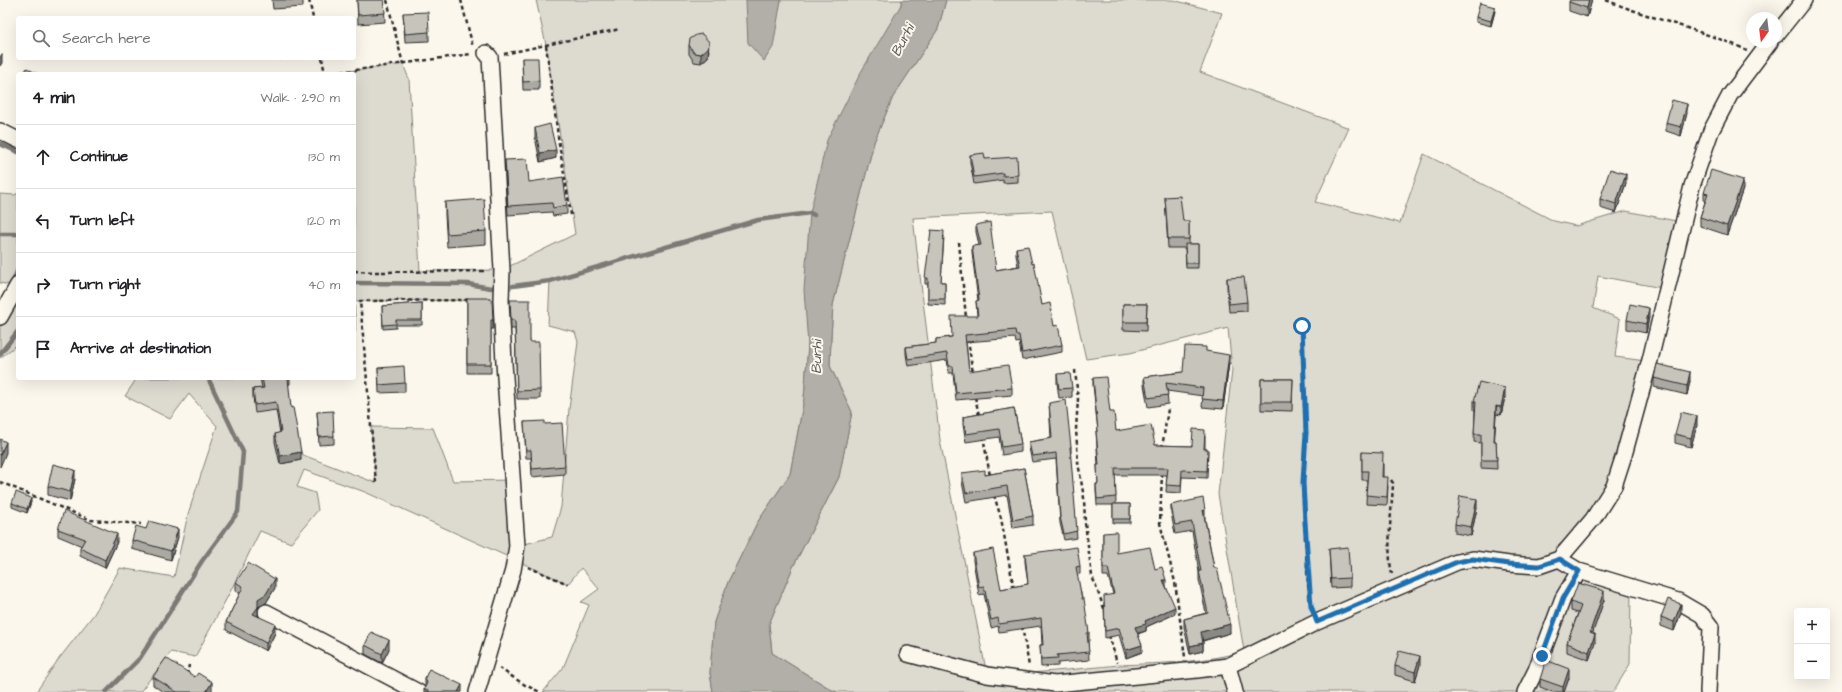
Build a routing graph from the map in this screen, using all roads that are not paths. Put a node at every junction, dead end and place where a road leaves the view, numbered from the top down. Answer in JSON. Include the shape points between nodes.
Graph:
{"nodes":[{"id":1,"x":1804,"y":0,"type":"edge"},
{"id":2,"x":1782,"y":28,"type":"edge"},
{"id":3,"x":1764,"y":48,"type":"edge"},
{"id":4,"x":488,"y":55,"type":"road end"},
{"id":5,"x":0,"y":131,"type":"edge"},
{"id":6,"x":16,"y":139,"type":"edge"},
{"id":7,"x":16,"y":289,"type":"edge"},
{"id":8,"x":0,"y":317,"type":"edge"},
{"id":9,"x":1560,"y":559,"type":"junction"},
{"id":10,"x":1579,"y":571,"type":"junction"},
{"id":11,"x":266,"y":612,"type":"dead end"},
{"id":12,"x":908,"y":654,"type":"dead end"},
{"id":13,"x":1228,"y":666,"type":"junction"},
{"id":14,"x":418,"y":692,"type":"edge"},
{"id":15,"x":477,"y":692,"type":"edge"},
{"id":16,"x":1235,"y":692,"type":"edge"},
{"id":17,"x":1524,"y":692,"type":"edge"},
{"id":18,"x":1708,"y":692,"type":"edge"}],
"edges":[{"from":1,"to":2,"type":"street"},
{"from":3,"to":9,"type":"street","via":[[1730,95],[1717,119],[1692,186],[1648,367],[1614,486],[1594,519]]},
{"from":4,"to":15,"type":"street","via":[[502,270],[504,363],[517,546],[515,561]]},
{"from":5,"to":6,"type":"street"},
{"from":7,"to":8,"type":"street"},
{"from":9,"to":10,"type":"street"},
{"from":9,"to":13,"type":"street","via":[[1539,566],[1473,559],[1457,562],[1317,622]]},
{"from":10,"to":17,"type":"street","via":[[1563,598],[1536,670]]},
{"from":10,"to":18,"type":"street","via":[[1678,601],[1702,615],[1711,627]]},
{"from":11,"to":14,"type":"street"},
{"from":12,"to":13,"type":"street","via":[[987,675],[1055,684]]},
{"from":13,"to":16,"type":"street"}]}
